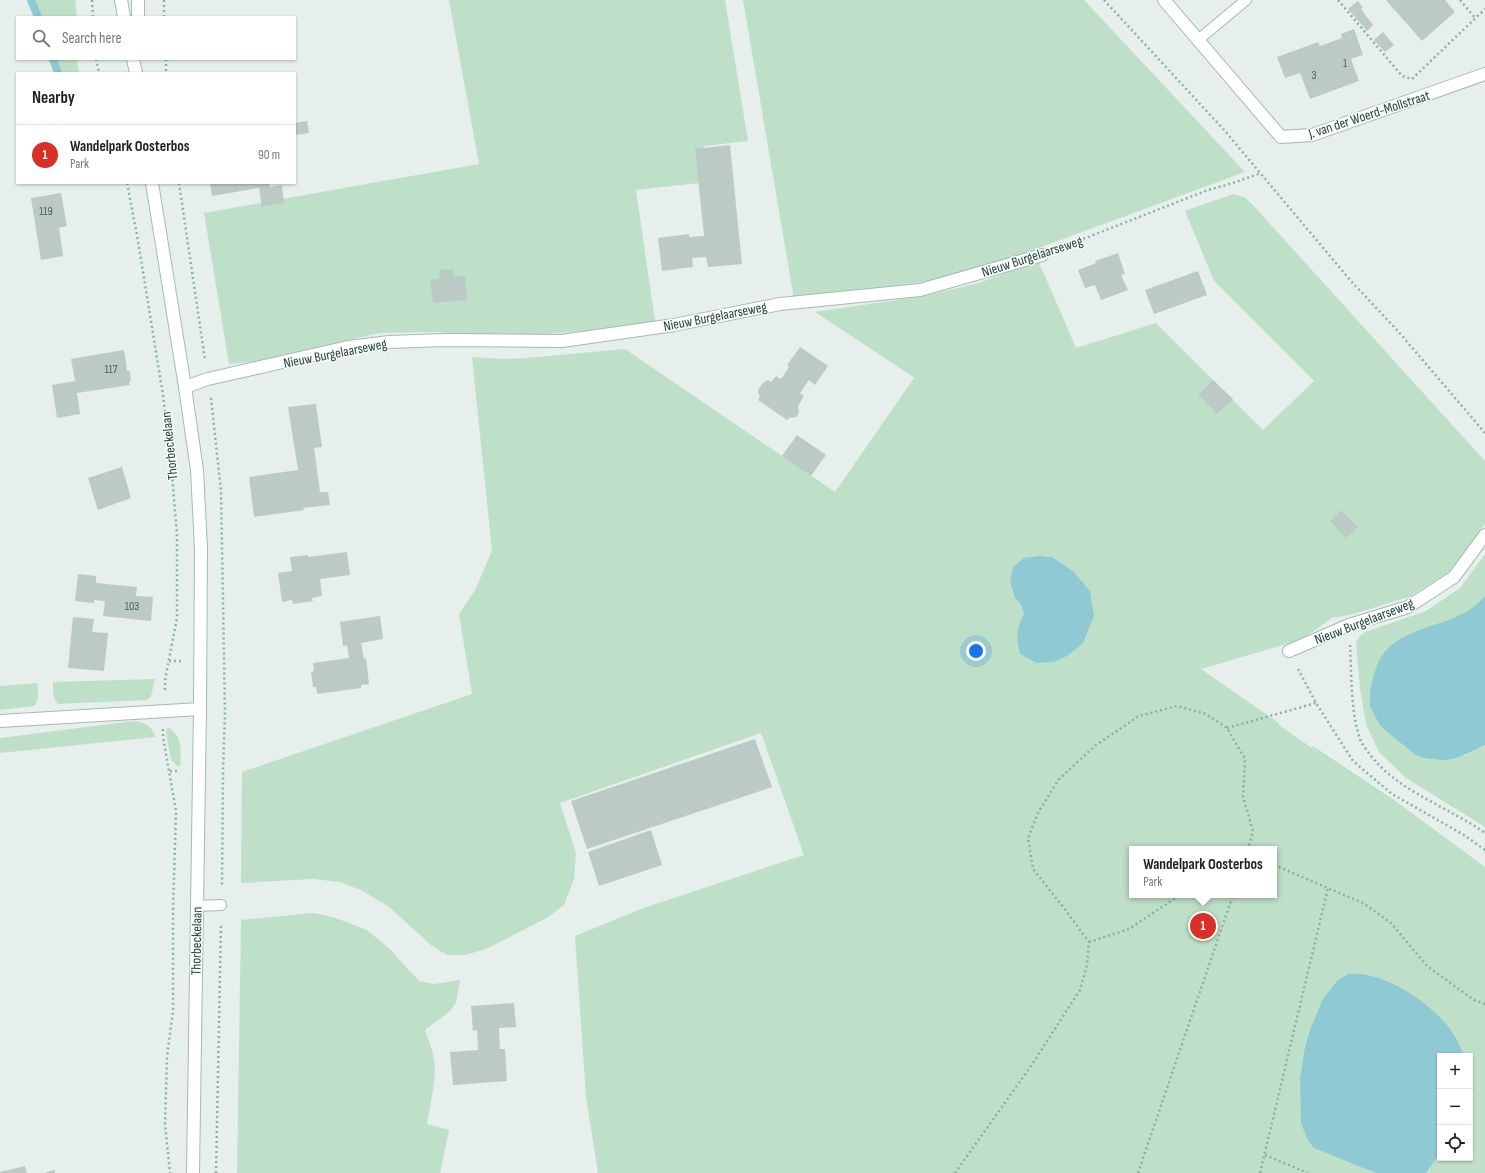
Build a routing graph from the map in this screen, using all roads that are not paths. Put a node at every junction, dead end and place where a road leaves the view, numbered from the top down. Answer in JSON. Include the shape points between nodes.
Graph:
{"nodes":[{"id":1,"x":121,"y":0,"type":"edge"},
{"id":2,"x":138,"y":0,"type":"edge"},
{"id":3,"x":1164,"y":0,"type":"edge"},
{"id":4,"x":1246,"y":0,"type":"edge"},
{"id":5,"x":124,"y":16,"type":"edge"},
{"id":6,"x":138,"y":16,"type":"edge"},
{"id":7,"x":1198,"y":40,"type":"junction"},
{"id":8,"x":133,"y":60,"type":"edge"},
{"id":9,"x":137,"y":60,"type":"edge"},
{"id":10,"x":136,"y":72,"type":"edge"},
{"id":11,"x":136,"y":72,"type":"edge"},
{"id":12,"x":1485,"y":74,"type":"edge"},
{"id":13,"x":152,"y":184,"type":"edge"},
{"id":14,"x":1042,"y":255,"type":"road end"},
{"id":15,"x":186,"y":387,"type":"junction"},
{"id":16,"x":1485,"y":535,"type":"edge"},
{"id":17,"x":1289,"y":651,"type":"road end"},
{"id":18,"x":200,"y":709,"type":"junction"},
{"id":19,"x":0,"y":721,"type":"edge"},
{"id":20,"x":221,"y":905,"type":"dead end"},
{"id":21,"x":197,"y":906,"type":"junction"},
{"id":22,"x":193,"y":1173,"type":"edge"}],
"edges":[{"from":1,"to":5,"type":"street"},
{"from":2,"to":6,"type":"street"},
{"from":3,"to":7,"type":"street","name":"J. van der Woerd-Mollstraat"},
{"from":4,"to":7,"type":"lane"},
{"from":7,"to":12,"type":"street","name":"J. van der Woerd-Mollstraat","via":[[1281,137],[1312,135]]},
{"from":8,"to":10,"type":"street"},
{"from":9,"to":11,"type":"street"},
{"from":13,"to":15,"type":"street","name":"Thorbeckelaan"},
{"from":14,"to":15,"type":"street","name":"Nieuw Burgelaarseweg","via":[[920,290],[780,304],[674,325],[562,341],[444,340],[389,342],[348,347],[208,379]]},
{"from":15,"to":18,"type":"street","name":"Thorbeckelaan","via":[[196,470],[201,549]]},
{"from":16,"to":17,"type":"street","name":"Nieuw Burgelaarseweg","via":[[1454,577],[1408,607],[1349,625]]},
{"from":18,"to":19,"type":"street"},
{"from":18,"to":21,"type":"street","name":"Thorbeckelaan"},
{"from":20,"to":21,"type":"lane"},
{"from":21,"to":22,"type":"street","name":"Thorbeckelaan"}]}
